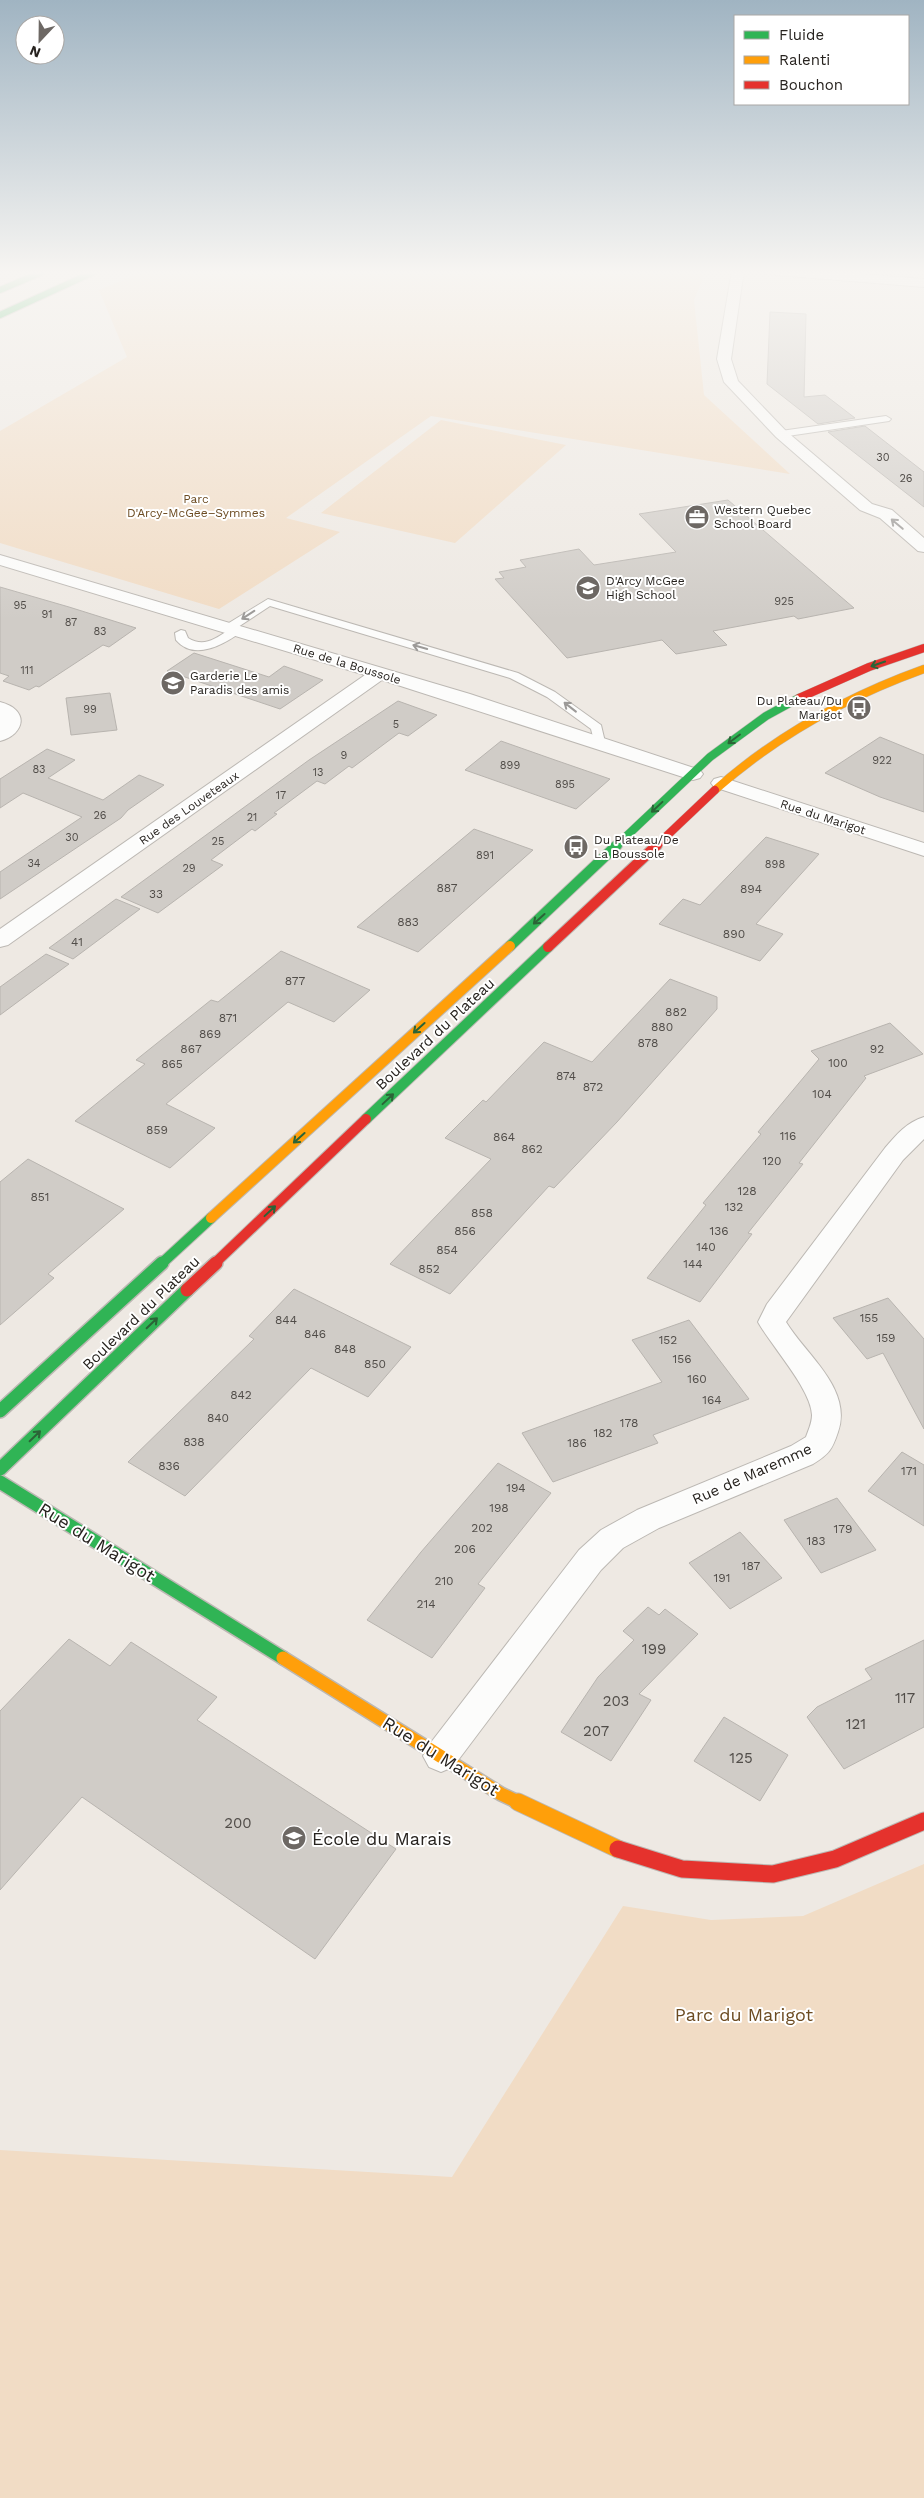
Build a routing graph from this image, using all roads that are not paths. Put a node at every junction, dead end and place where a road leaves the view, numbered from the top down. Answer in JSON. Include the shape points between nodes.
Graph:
{"nodes":[{"id":1,"x":735,"y":387,"type":"edge"},
{"id":2,"x":886,"y":419,"type":"dead end"},
{"id":3,"x":781,"y":434,"type":"junction"},
{"id":4,"x":920,"y":554,"type":"edge"},
{"id":5,"x":0,"y":560,"type":"edge"},
{"id":6,"x":233,"y":629,"type":"junction"},
{"id":7,"x":181,"y":633,"type":"dead end"},
{"id":8,"x":924,"y":648,"type":"edge"},
{"id":9,"x":924,"y":669,"type":"edge"},
{"id":10,"x":378,"y":674,"type":"junction"},
{"id":11,"x":0,"y":708,"type":"edge"},
{"id":12,"x":0,"y":735,"type":"edge"},
{"id":13,"x":599,"y":742,"type":"junction"},
{"id":14,"x":706,"y":778,"type":"junction"},
{"id":15,"x":924,"y":850,"type":"edge"},
{"id":16,"x":0,"y":940,"type":"edge"},
{"id":17,"x":924,"y":1126,"type":"edge"},
{"id":18,"x":0,"y":1411,"type":"edge"},
{"id":19,"x":0,"y":1469,"type":"edge"},
{"id":20,"x":0,"y":1482,"type":"edge"},
{"id":21,"x":442,"y":1756,"type":"junction"},
{"id":22,"x":924,"y":1821,"type":"edge"}],
"edges":[{"from":1,"to":3,"type":"street"},
{"from":2,"to":3,"type":"lane"},
{"from":3,"to":4,"type":"street","via":[[866,507],[865,517]]},
{"from":5,"to":6,"type":"street","name":"Rue de la Boussole"},
{"from":6,"to":7,"type":"lane","via":[[216,645],[205,648],[182,640]]},
{"from":6,"to":10,"type":"street","name":"Rue de la Boussole"},
{"from":13,"to":6,"type":"lane","one_way":true,"via":[[597,728],[557,698],[520,677],[500,670],[268,602]]},
{"from":8,"to":14,"type":"main road","name":"Boulevard du Plateau","one_way":true,"via":[[801,696],[747,729],[710,757]]},
{"from":9,"to":14,"type":"main road","name":"Boulevard du Plateau","via":[[861,692],[814,715],[756,755]]},
{"from":10,"to":13,"type":"street","name":"Rue de la Boussole"},
{"from":10,"to":16,"type":"street","name":"Rue des Louveteaux"},
{"from":11,"to":12,"type":"street","via":[[11,714],[10,725]]},
{"from":13,"to":14,"type":"street","name":"Rue de la Boussole"},
{"from":14,"to":15,"type":"street","name":"Rue du Marigot"},
{"from":14,"to":18,"type":"main road","name":"Boulevard du Plateau","one_way":true,"via":[[549,910]]},
{"from":19,"to":14,"type":"main road","name":"Boulevard du Plateau","one_way":true},
{"from":17,"to":21,"type":"street","name":"Rue de Maremme","via":[[894,1154],[772,1322],[824,1399],[827,1416],[818,1445],[802,1455],[648,1518],[612,1540],[590,1560]]},
{"from":20,"to":21,"type":"main road","name":"Rue du Marigot"},
{"from":21,"to":22,"type":"main road","name":"Rue du Marigot","via":[[501,1794],[565,1827],[613,1848],[682,1869],[773,1874],[835,1859]]}]}
